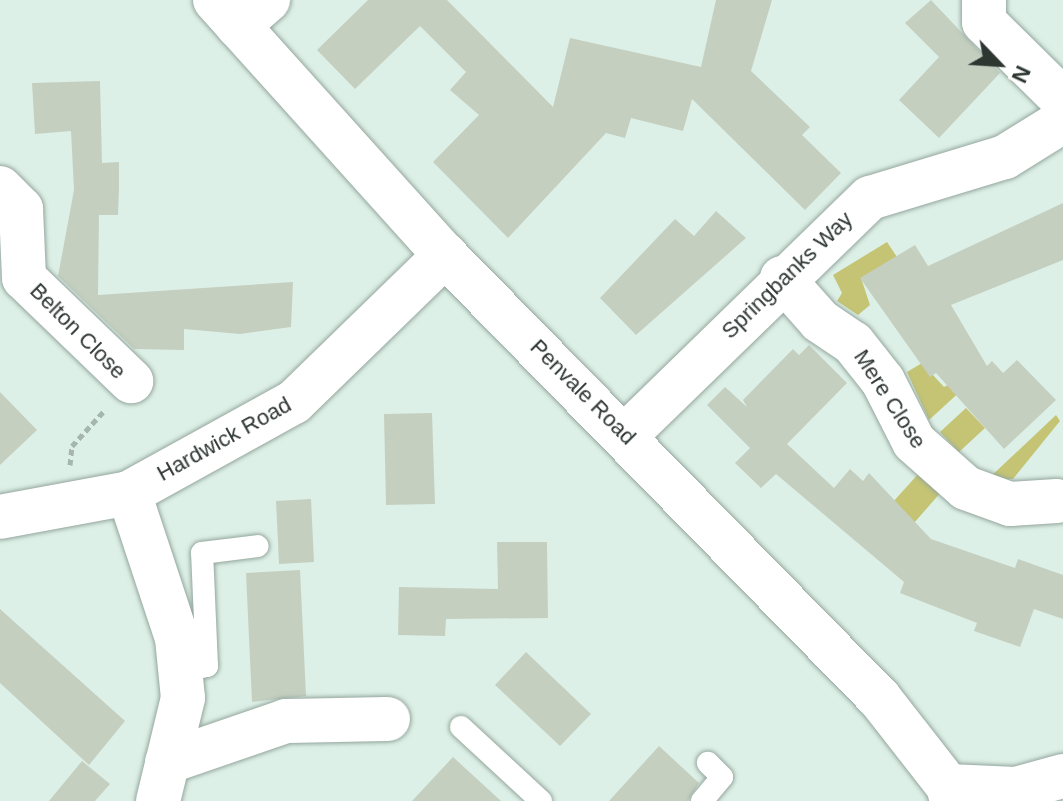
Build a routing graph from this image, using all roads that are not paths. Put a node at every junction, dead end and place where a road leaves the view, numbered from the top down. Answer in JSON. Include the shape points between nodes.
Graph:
{"nodes":[{"id":1,"x":984,"y":0,"type":"edge"},
{"id":2,"x":240,"y":9,"type":"edge"},
{"id":3,"x":1063,"y":100,"type":"edge"},
{"id":4,"x":1063,"y":121,"type":"edge"},
{"id":5,"x":0,"y":188,"type":"edge"},
{"id":6,"x":445,"y":255,"type":"junction"},
{"id":7,"x":782,"y":278,"type":"junction"},
{"id":8,"x":131,"y":381,"type":"road end"},
{"id":9,"x":626,"y":435,"type":"junction"},
{"id":10,"x":129,"y":493,"type":"junction"},
{"id":11,"x":1057,"y":501,"type":"dead end"},
{"id":12,"x":0,"y":517,"type":"edge"},
{"id":13,"x":258,"y":546,"type":"dead end"},
{"id":14,"x":180,"y":672,"type":"junction"},
{"id":15,"x":388,"y":719,"type":"dead end"},
{"id":16,"x":461,"y":727,"type":"dead end"},
{"id":17,"x":708,"y":763,"type":"dead end"},
{"id":18,"x":1063,"y":776,"type":"edge"},
{"id":19,"x":163,"y":781,"type":"edge"},
{"id":20,"x":950,"y":793,"type":"edge"},
{"id":21,"x":541,"y":801,"type":"edge"},
{"id":22,"x":702,"y":801,"type":"edge"}],
"edges":[{"from":1,"to":3,"type":"street","via":[[984,22]]},
{"from":2,"to":6,"type":"street","name":"Penvale Road"},
{"from":4,"to":7,"type":"street","name":"Springbanks Way","via":[[1005,157],[870,198]]},
{"from":5,"to":8,"type":"street","name":"Belton Close","via":[[21,209],[24,278]]},
{"from":6,"to":9,"type":"street","name":"Penvale Road"},
{"from":6,"to":10,"type":"street","name":"Hardwick Road","via":[[294,402]]},
{"from":7,"to":9,"type":"street","name":"Springbanks Way","via":[[746,332]]},
{"from":7,"to":11,"type":"street","name":"Mere Close","via":[[820,321],[864,336],[914,442],[1010,504]]},
{"from":9,"to":20,"type":"street","name":"Penvale Road","via":[[880,699]]},
{"from":10,"to":12,"type":"street","name":"Hardwick Road","via":[[66,510]]},
{"from":10,"to":14,"type":"street","via":[[177,638]]},
{"from":13,"to":14,"type":"lane","via":[[202,553],[207,666]]},
{"from":14,"to":19,"type":"street","via":[[183,698]]},
{"from":15,"to":19,"type":"street","via":[[286,721]]},
{"from":16,"to":21,"type":"lane"},
{"from":17,"to":22,"type":"lane","via":[[722,777]]},
{"from":18,"to":20,"type":"street","via":[[1016,789]]}]}
